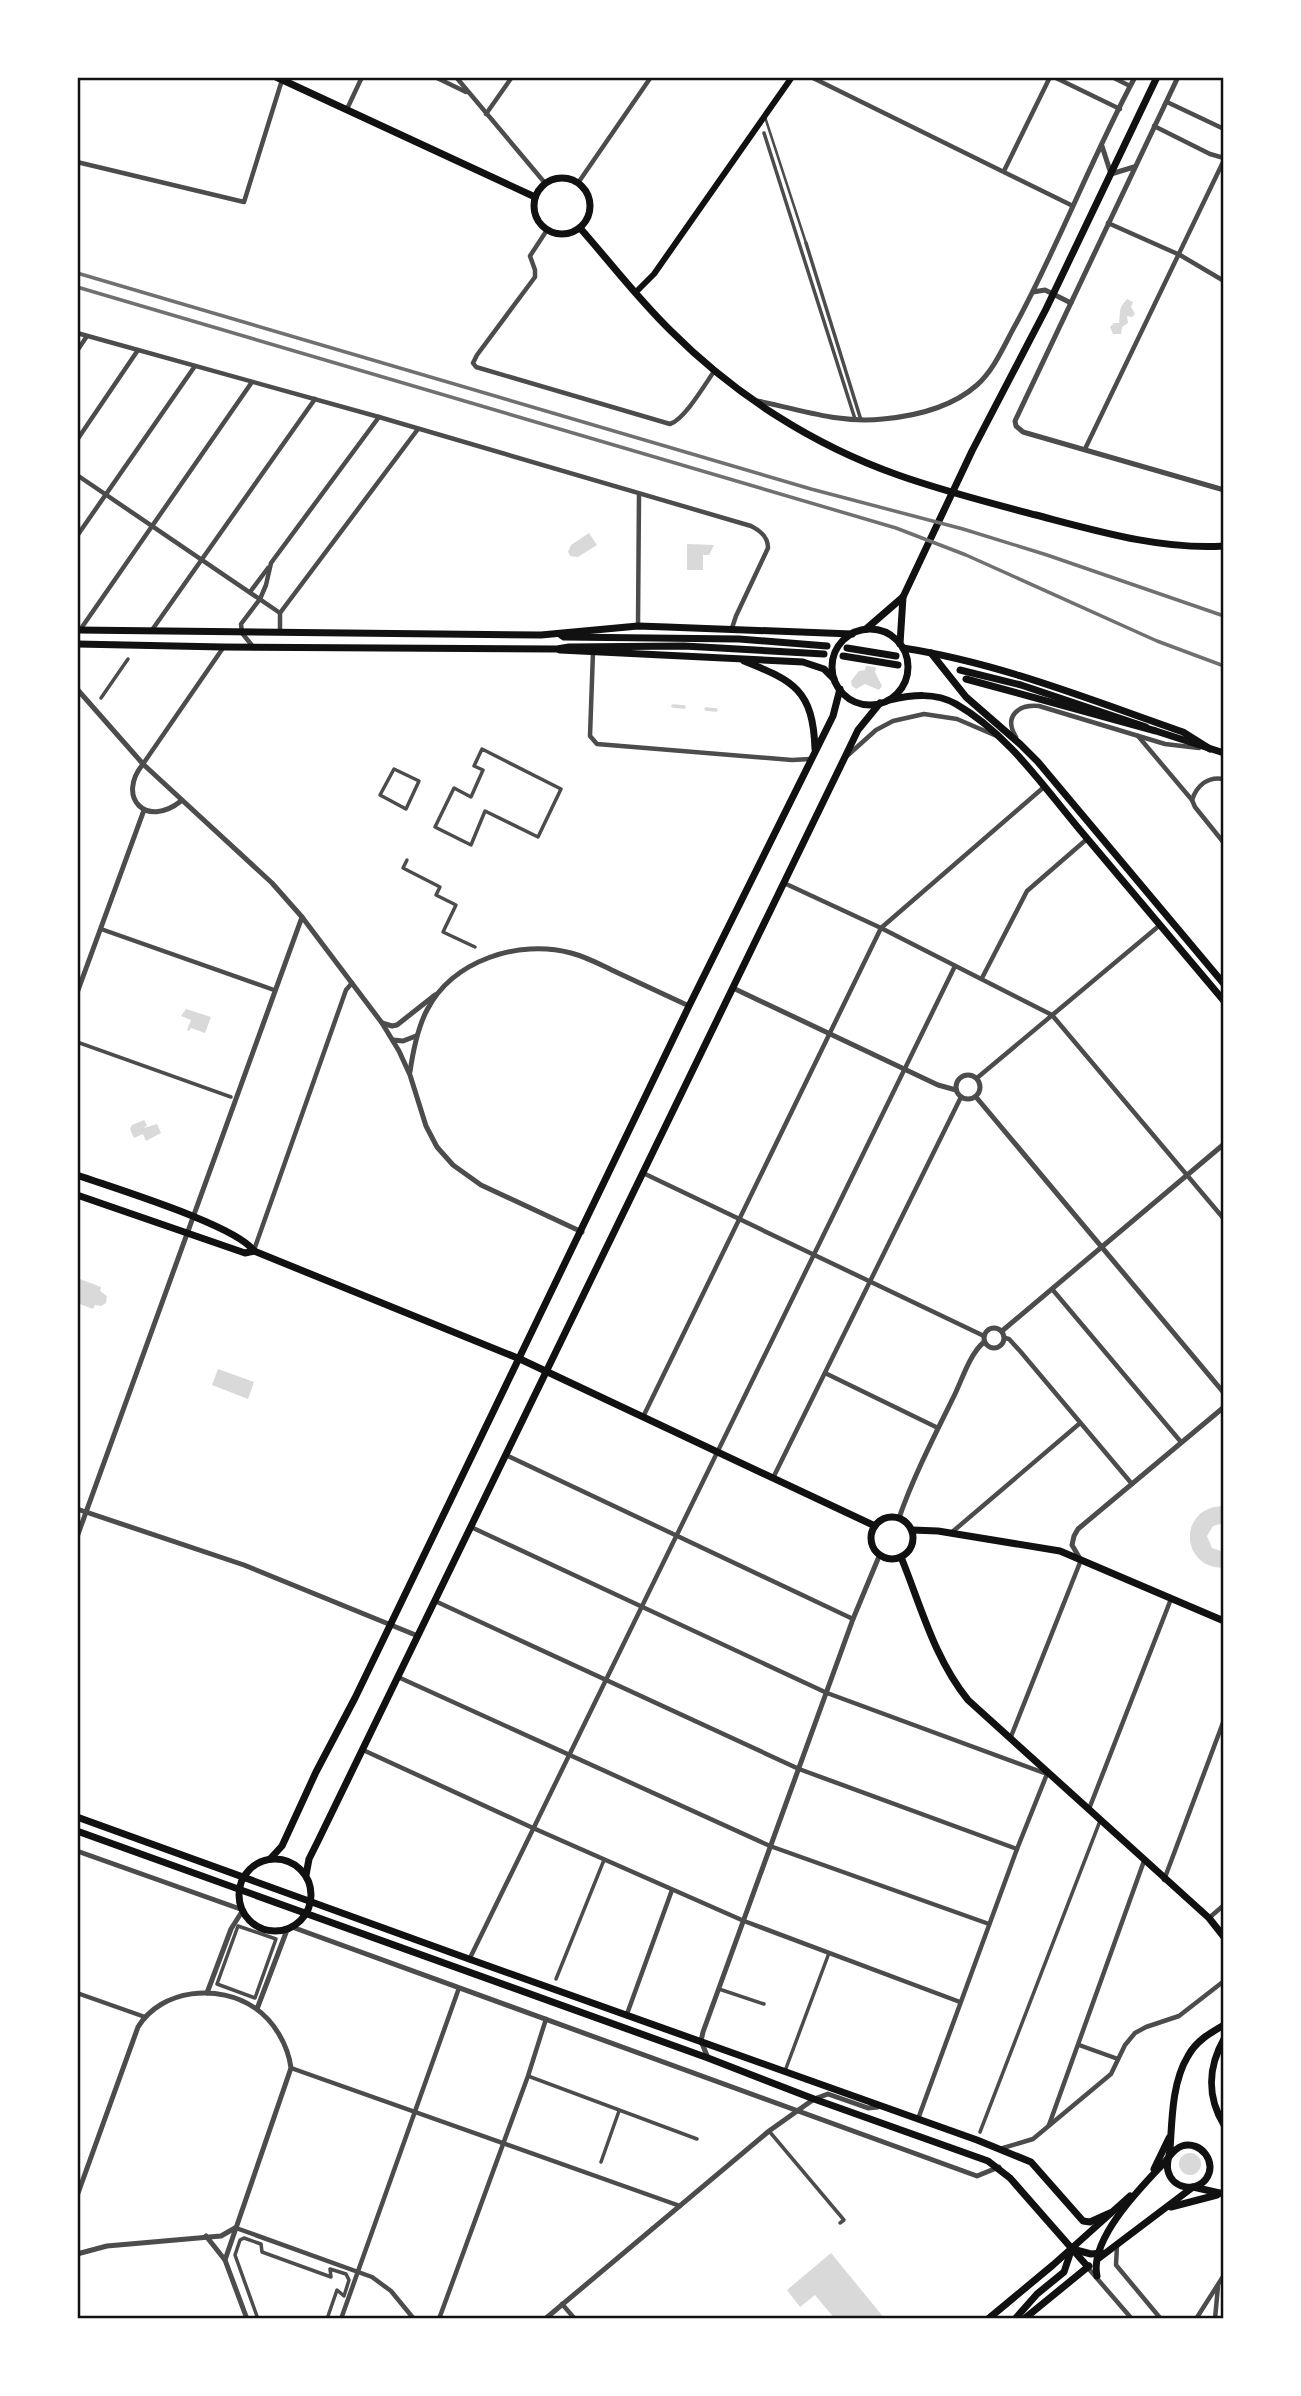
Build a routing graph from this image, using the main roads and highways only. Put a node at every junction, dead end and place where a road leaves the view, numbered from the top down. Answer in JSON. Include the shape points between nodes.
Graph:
{"nodes":[{"id":1,"x":792,"y":77,"type":"edge"},
{"id":2,"x":1157,"y":77,"type":"edge"},
{"id":3,"x":279,"y":79,"type":"edge"},
{"id":4,"x":535,"y":197,"type":"junction"},
{"id":5,"x":580,"y":228,"type":"junction"},
{"id":6,"x":636,"y":292,"type":"junction"},
{"id":7,"x":1224,"y":545,"type":"edge"},
{"id":8,"x":903,"y":597,"type":"junction"},
{"id":9,"x":866,"y":629,"type":"junction"},
{"id":10,"x":79,"y":630,"type":"edge"},
{"id":11,"x":852,"y":634,"type":"junction"},
{"id":12,"x":561,"y":635,"type":"junction"},
{"id":13,"x":77,"y":644,"type":"edge"},
{"id":14,"x":902,"y":646,"type":"junction"},
{"id":15,"x":557,"y":649,"type":"junction"},
{"id":16,"x":931,"y":653,"type":"junction"},
{"id":17,"x":896,"y":656,"type":"dead end"},
{"id":18,"x":737,"y":658,"type":"junction"},
{"id":19,"x":898,"y":665,"type":"dead end"},
{"id":20,"x":960,"y":670,"type":"dead end"},
{"id":21,"x":834,"y":679,"type":"junction"},
{"id":22,"x":966,"y":679,"type":"dead end"},
{"id":23,"x":840,"y":690,"type":"junction"},
{"id":24,"x":889,"y":700,"type":"junction"},
{"id":25,"x":880,"y":704,"type":"junction"},
{"id":26,"x":1156,"y":731,"type":"junction"},
{"id":27,"x":1210,"y":749,"type":"junction"},
{"id":28,"x":815,"y":750,"type":"junction"},
{"id":29,"x":1224,"y":753,"type":"edge"},
{"id":30,"x":1224,"y":984,"type":"edge"},
{"id":31,"x":1224,"y":1001,"type":"edge"},
{"id":32,"x":77,"y":1175,"type":"edge"},
{"id":33,"x":77,"y":1195,"type":"edge"},
{"id":34,"x":254,"y":1251,"type":"junction"},
{"id":35,"x":520,"y":1359,"type":"junction"},
{"id":36,"x":545,"y":1371,"type":"junction"},
{"id":37,"x":875,"y":1526,"type":"junction"},
{"id":38,"x":912,"y":1530,"type":"junction"},
{"id":39,"x":901,"y":1557,"type":"junction"},
{"id":40,"x":1224,"y":1621,"type":"edge"},
{"id":41,"x":77,"y":1817,"type":"edge"},
{"id":42,"x":77,"y":1831,"type":"edge"},
{"id":43,"x":270,"y":1859,"type":"junction"},
{"id":44,"x":306,"y":1875,"type":"junction"},
{"id":45,"x":244,"y":1877,"type":"junction"},
{"id":46,"x":239,"y":1889,"type":"junction"},
{"id":47,"x":311,"y":1901,"type":"junction"},
{"id":48,"x":306,"y":1913,"type":"junction"},
{"id":49,"x":1224,"y":1937,"type":"edge"},
{"id":50,"x":1224,"y":2025,"type":"edge"},
{"id":51,"x":1224,"y":2039,"type":"edge"},
{"id":52,"x":1224,"y":2125,"type":"edge"},
{"id":53,"x":1172,"y":2126,"type":"junction"},
{"id":54,"x":1169,"y":2157,"type":"junction"},
{"id":55,"x":1142,"y":2186,"type":"junction"},
{"id":56,"x":1192,"y":2187,"type":"junction"},
{"id":57,"x":1222,"y":2194,"type":"edge"},
{"id":58,"x":1110,"y":2213,"type":"junction"},
{"id":59,"x":1151,"y":2218,"type":"junction"},
{"id":60,"x":1083,"y":2221,"type":"junction"},
{"id":61,"x":1072,"y":2248,"type":"junction"},
{"id":62,"x":1101,"y":2255,"type":"junction"},
{"id":63,"x":1088,"y":2267,"type":"junction"},
{"id":64,"x":1097,"y":2276,"type":"road end"},
{"id":65,"x":988,"y":2319,"type":"edge"},
{"id":66,"x":1015,"y":2319,"type":"edge"},
{"id":67,"x":1024,"y":2319,"type":"edge"}],
"edges":[{"from":1,"to":6,"type":"main road","via":[[654,274]]},
{"from":2,"to":8,"type":"main road"},
{"from":3,"to":4,"type":"main road"},
{"from":4,"to":5,"type":"main road","via":[[535,216],[547,230],[564,234]]},
{"from":4,"to":5,"type":"main road","via":[[552,179],[578,183],[590,205]]},
{"from":5,"to":6,"type":"main road"},
{"from":6,"to":7,"type":"main road","via":[[715,370],[813,438],[899,475],[971,498],[1140,540]]},
{"from":8,"to":9,"type":"main road"},
{"from":8,"to":14,"type":"main road"},
{"from":9,"to":11,"type":"main road"},
{"from":9,"to":14,"type":"main road","via":[[886,632]]},
{"from":10,"to":12,"type":"main road"},
{"from":11,"to":12,"type":"main road","via":[[638,626]]},
{"from":11,"to":21,"type":"main road","via":[[835,653]]},
{"from":12,"to":15,"type":"main road","via":[[739,639],[826,650]]},
{"from":13,"to":15,"type":"main road"},
{"from":14,"to":16,"type":"main road"},
{"from":14,"to":24,"type":"main road","via":[[907,674],[901,689]]},
{"from":15,"to":18,"type":"main road"},
{"from":16,"to":27,"type":"main road","via":[[998,668],[1183,732]]},
{"from":16,"to":30,"type":"main road","via":[[966,697],[1009,729]]},
{"from":17,"to":19,"type":"main road","via":[[845,652]]},
{"from":18,"to":21,"type":"main road","via":[[810,663]]},
{"from":18,"to":28,"type":"main road","via":[[796,687],[810,713]]},
{"from":20,"to":26,"type":"main road","via":[[1059,697]]},
{"from":21,"to":23,"type":"main road"},
{"from":22,"to":26,"type":"main road"},
{"from":23,"to":25,"type":"main road","via":[[858,703]]},
{"from":23,"to":28,"type":"main road"},
{"from":24,"to":25,"type":"main road"},
{"from":24,"to":31,"type":"main road","via":[[912,695],[943,698],[999,737]]},
{"from":25,"to":36,"type":"main road","via":[[862,723]]},
{"from":26,"to":27,"type":"main road"},
{"from":27,"to":29,"type":"main road"},
{"from":28,"to":35,"type":"main road"},
{"from":32,"to":34,"type":"main road","via":[[192,1217],[248,1243]]},
{"from":33,"to":34,"type":"main road","via":[[245,1253]]},
{"from":34,"to":35,"type":"main road"},
{"from":35,"to":36,"type":"main road"},
{"from":35,"to":43,"type":"main road","via":[[282,1846]]},
{"from":36,"to":37,"type":"main road"},
{"from":36,"to":44,"type":"main road","via":[[311,1855]]},
{"from":37,"to":38,"type":"main road","via":[[886,1518],[899,1518]]},
{"from":37,"to":39,"type":"main road","via":[[874,1548],[890,1559]]},
{"from":38,"to":39,"type":"main road","via":[[912,1546]]},
{"from":38,"to":40,"type":"main road","via":[[1049,1548]]},
{"from":39,"to":49,"type":"main road","via":[[947,1672],[968,1700],[1209,1918]]},
{"from":41,"to":45,"type":"main road"},
{"from":42,"to":46,"type":"main road"},
{"from":43,"to":44,"type":"main road","via":[[292,1863]]},
{"from":43,"to":45,"type":"main road","via":[[253,1866]]},
{"from":44,"to":47,"type":"main road"},
{"from":45,"to":46,"type":"main road"},
{"from":45,"to":47,"type":"main road"},
{"from":46,"to":48,"type":"main road"},
{"from":46,"to":48,"type":"main road","via":[[248,1919],[269,1931],[289,1928]]},
{"from":47,"to":48,"type":"main road"},
{"from":47,"to":60,"type":"main road","via":[[1001,2149],[1033,2164]]},
{"from":48,"to":61,"type":"main road","via":[[980,2158],[999,2167]]},
{"from":50,"to":53,"type":"main road","via":[[1188,2056],[1178,2083]]},
{"from":51,"to":52,"type":"main road","via":[[1211,2087]]},
{"from":53,"to":54,"type":"main road"},
{"from":53,"to":55,"type":"main road","via":[[1162,2155]]},
{"from":54,"to":55,"type":"main road"},
{"from":54,"to":56,"type":"main road","via":[[1172,2179]]},
{"from":54,"to":56,"type":"main road","via":[[1186,2145],[1205,2153],[1209,2174]]},
{"from":55,"to":58,"type":"main road"},
{"from":55,"to":62,"type":"main road","via":[[1107,2234]]},
{"from":56,"to":57,"type":"main road"},
{"from":56,"to":59,"type":"main road"},
{"from":57,"to":59,"type":"main road","via":[[1170,2207]]},
{"from":58,"to":60,"type":"main road"},
{"from":58,"to":61,"type":"main road"},
{"from":59,"to":62,"type":"main road"},
{"from":60,"to":61,"type":"main road"},
{"from":61,"to":62,"type":"main road"},
{"from":61,"to":63,"type":"main road"},
{"from":61,"to":65,"type":"main road"},
{"from":61,"to":66,"type":"main road","via":[[1064,2272]]},
{"from":62,"to":63,"type":"main road"},
{"from":62,"to":64,"type":"main road"},
{"from":63,"to":67,"type":"main road"}]}
